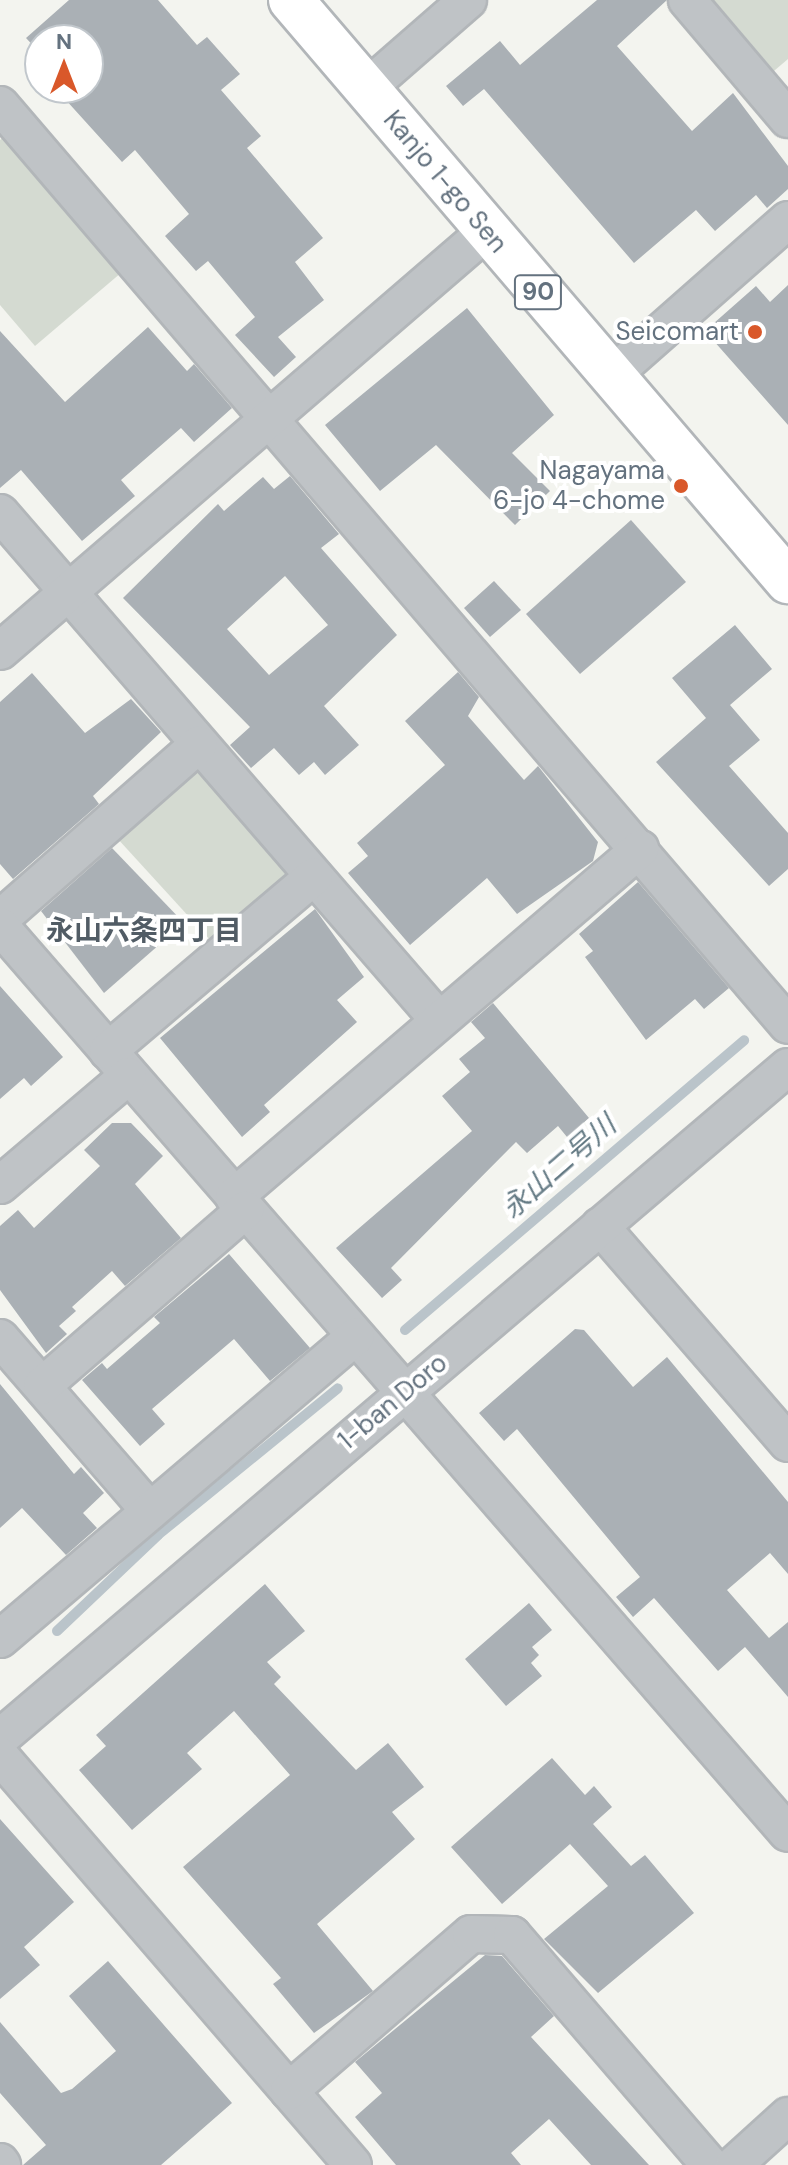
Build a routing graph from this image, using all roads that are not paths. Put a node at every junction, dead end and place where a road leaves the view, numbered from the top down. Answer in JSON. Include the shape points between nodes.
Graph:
{"nodes":[{"id":1,"x":291,"y":0,"type":"edge"},
{"id":2,"x":468,"y":0,"type":"edge"},
{"id":3,"x":687,"y":0,"type":"edge"},
{"id":4,"x":367,"y":88,"type":"junction"},
{"id":5,"x":0,"y":105,"type":"edge"},
{"id":6,"x":788,"y":119,"type":"edge"},
{"id":7,"x":788,"y":220,"type":"edge"},
{"id":8,"x":487,"y":231,"type":"junction"},
{"id":9,"x":611,"y":376,"type":"junction"},
{"id":10,"x":270,"y":419,"type":"junction"},
{"id":11,"x":0,"y":513,"type":"edge"},
{"id":12,"x":788,"y":581,"type":"edge"},
{"id":13,"x":69,"y":591,"type":"junction"},
{"id":14,"x":0,"y":651,"type":"edge"},
{"id":15,"x":198,"y":745,"type":"junction"},
{"id":16,"x":640,"y":849,"type":"junction"},
{"id":17,"x":314,"y":876,"type":"junction"},
{"id":18,"x":0,"y":919,"type":"edge"},
{"id":19,"x":0,"y":926,"type":"edge"},
{"id":20,"x":438,"y":1019,"type":"junction"},
{"id":21,"x":788,"y":1025,"type":"edge"},
{"id":22,"x":118,"y":1063,"type":"junction"},
{"id":23,"x":788,"y":1067,"type":"edge"},
{"id":24,"x":0,"y":1185,"type":"edge"},
{"id":25,"x":239,"y":1204,"type":"junction"},
{"id":26,"x":600,"y":1226,"type":"junction"},
{"id":27,"x":356,"y":1336,"type":"junction"},
{"id":28,"x":0,"y":1338,"type":"edge"},
{"id":29,"x":42,"y":1386,"type":"junction"},
{"id":30,"x":405,"y":1391,"type":"junction"},
{"id":31,"x":788,"y":1443,"type":"edge"},
{"id":32,"x":150,"y":1511,"type":"junction"},
{"id":33,"x":0,"y":1639,"type":"edge"},
{"id":34,"x":0,"y":1738,"type":"edge"},
{"id":35,"x":0,"y":1756,"type":"edge"},
{"id":36,"x":788,"y":1833,"type":"edge"},
{"id":37,"x":289,"y":2091,"type":"junction"},
{"id":38,"x":788,"y":2116,"type":"edge"},
{"id":39,"x":353,"y":2165,"type":"edge"},
{"id":40,"x":710,"y":2165,"type":"edge"},
{"id":41,"x":734,"y":2165,"type":"edge"}],
"edges":[{"from":1,"to":4,"type":"main road","name":"Kanjo 1-go Sen","number":"90"},
{"from":2,"to":4,"type":"street"},
{"from":3,"to":6,"type":"street"},
{"from":4,"to":8,"type":"main road","name":"Kanjo 1-go Sen","number":"90"},
{"from":5,"to":10,"type":"street"},
{"from":7,"to":9,"type":"street"},
{"from":8,"to":9,"type":"main road","name":"Kanjo 1-go Sen","number":"90"},
{"from":8,"to":10,"type":"street"},
{"from":9,"to":12,"type":"main road","name":"Kanjo 1-go Sen","number":"90"},
{"from":10,"to":13,"type":"street"},
{"from":10,"to":16,"type":"street"},
{"from":11,"to":13,"type":"street"},
{"from":13,"to":14,"type":"street"},
{"from":13,"to":15,"type":"street"},
{"from":15,"to":17,"type":"street"},
{"from":15,"to":18,"type":"street"},
{"from":16,"to":20,"type":"street"},
{"from":16,"to":21,"type":"street"},
{"from":17,"to":20,"type":"street"},
{"from":17,"to":22,"type":"street"},
{"from":19,"to":22,"type":"street"},
{"from":20,"to":25,"type":"street"},
{"from":22,"to":24,"type":"street"},
{"from":22,"to":25,"type":"street"},
{"from":23,"to":26,"type":"street","name":"1-ban Doro"},
{"from":25,"to":27,"type":"street"},
{"from":25,"to":29,"type":"street"},
{"from":26,"to":30,"type":"street","name":"1-ban Doro"},
{"from":26,"to":31,"type":"street"},
{"from":27,"to":30,"type":"street"},
{"from":27,"to":32,"type":"street"},
{"from":28,"to":29,"type":"street"},
{"from":29,"to":32,"type":"street"},
{"from":30,"to":34,"type":"street","name":"1-ban Doro"},
{"from":30,"to":36,"type":"street"},
{"from":32,"to":33,"type":"street"},
{"from":35,"to":37,"type":"street"},
{"from":37,"to":39,"type":"street"},
{"from":37,"to":40,"type":"street","via":[[471,1934],[512,1935]]},
{"from":38,"to":41,"type":"street"}]}
